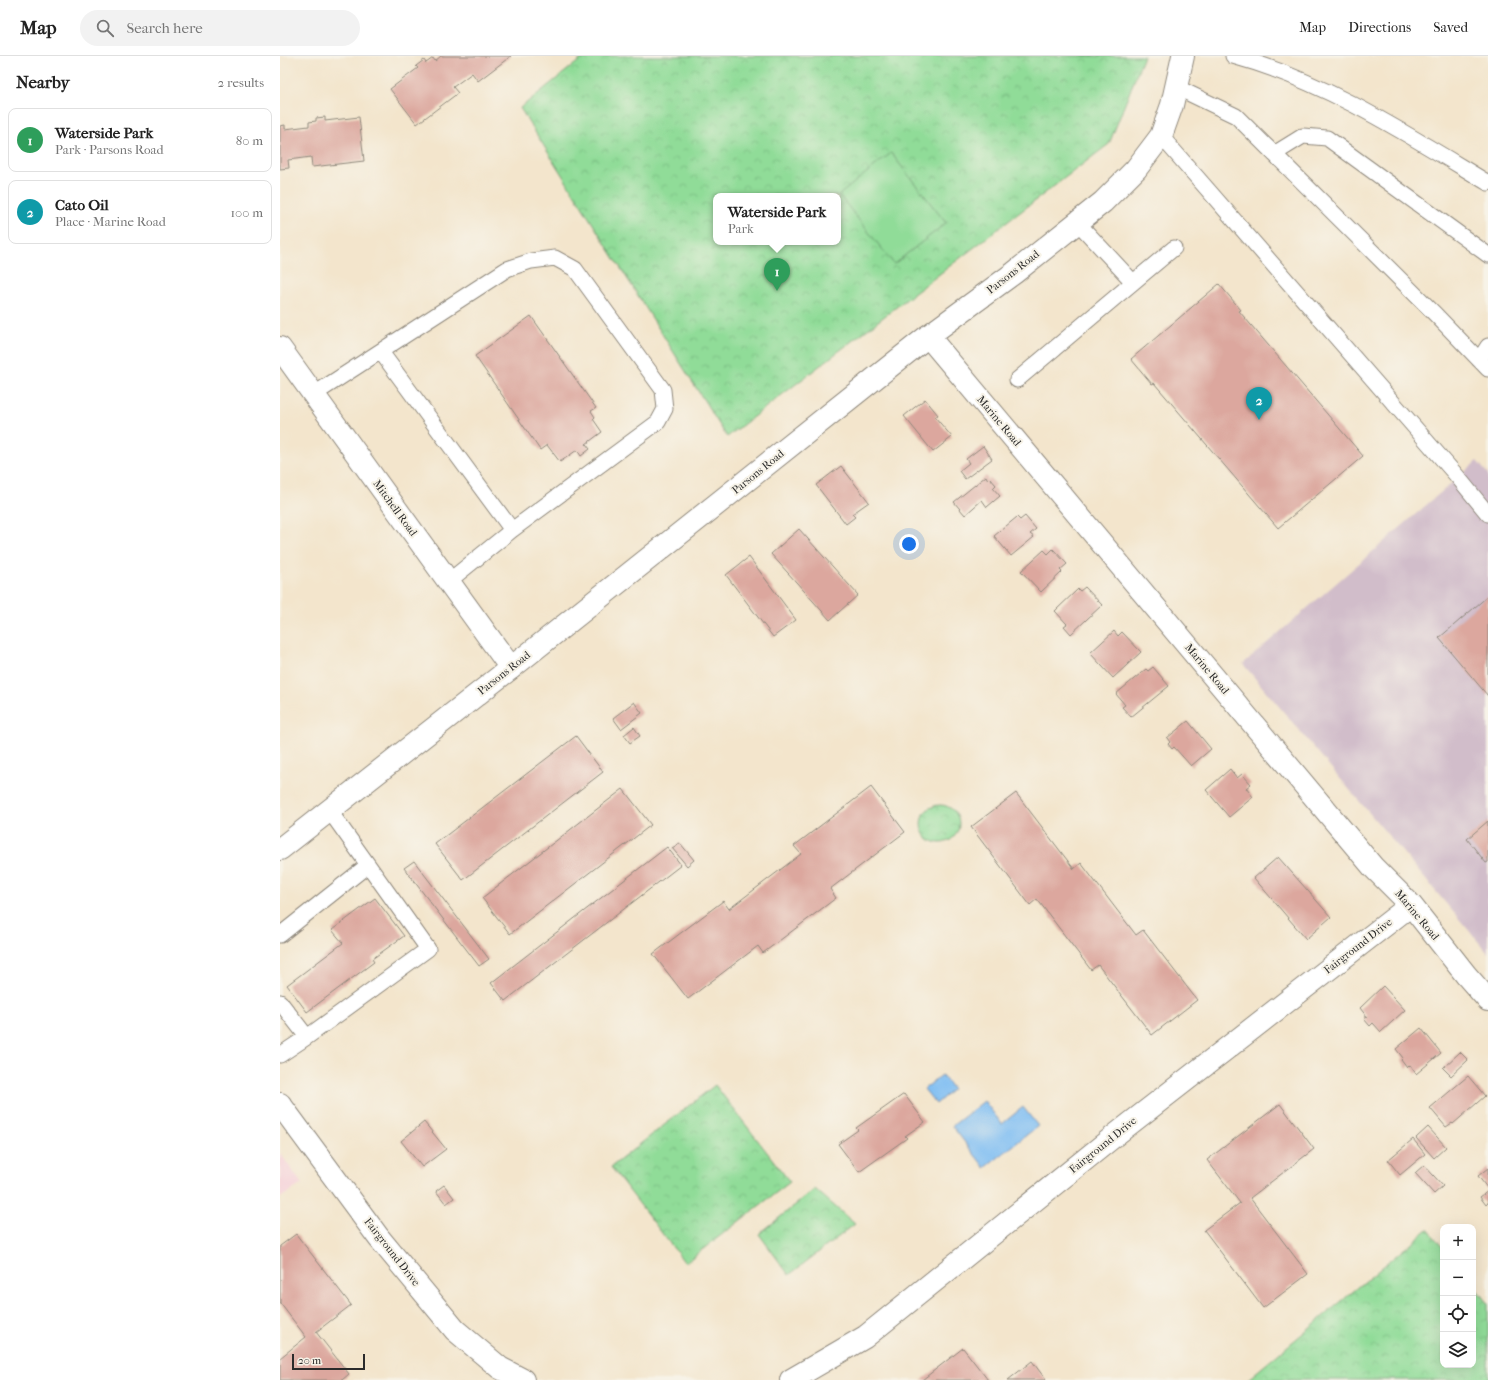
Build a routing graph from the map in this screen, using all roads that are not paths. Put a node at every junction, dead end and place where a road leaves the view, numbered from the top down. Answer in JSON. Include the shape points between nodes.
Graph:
{"nodes":[{"id":1,"x":1183,"y":56,"type":"edge"},
{"id":2,"x":1233,"y":56,"type":"edge"},
{"id":3,"x":1176,"y":87,"type":"junction"},
{"id":4,"x":1161,"y":136,"type":"junction"},
{"id":5,"x":1274,"y":154,"type":"junction"},
{"id":6,"x":1488,"y":183,"type":"edge"},
{"id":7,"x":1077,"y":222,"type":"junction"},
{"id":8,"x":1174,"y":248,"type":"dead end"},
{"id":9,"x":1488,"y":255,"type":"edge"},
{"id":10,"x":1134,"y":282,"type":"junction"},
{"id":11,"x":928,"y":336,"type":"junction"},
{"id":12,"x":1488,"y":346,"type":"edge"},
{"id":13,"x":280,"y":348,"type":"edge"},
{"id":14,"x":381,"y":352,"type":"junction"},
{"id":15,"x":1484,"y":365,"type":"edge"},
{"id":16,"x":1017,"y":380,"type":"dead end"},
{"id":17,"x":313,"y":395,"type":"junction"},
{"id":18,"x":1488,"y":514,"type":"edge"},
{"id":19,"x":512,"y":530,"type":"junction"},
{"id":20,"x":449,"y":582,"type":"junction"},
{"id":21,"x":511,"y":668,"type":"junction"},
{"id":22,"x":329,"y":810,"type":"junction"},
{"id":23,"x":280,"y":849,"type":"edge"},
{"id":24,"x":368,"y":865,"type":"junction"},
{"id":25,"x":1411,"y":905,"type":"junction"},
{"id":26,"x":280,"y":935,"type":"edge"},
{"id":27,"x":1488,"y":1000,"type":"edge"},
{"id":28,"x":280,"y":1002,"type":"edge"},
{"id":29,"x":307,"y":1037,"type":"junction"},
{"id":30,"x":280,"y":1055,"type":"edge"},
{"id":31,"x":280,"y":1104,"type":"edge"},
{"id":32,"x":523,"y":1380,"type":"edge"},
{"id":33,"x":791,"y":1380,"type":"edge"}],
"edges":[{"from":1,"to":3,"type":"street","name":"Parsons Road"},
{"from":2,"to":6,"type":"lane","via":[[1303,81],[1383,120]]},
{"from":3,"to":4,"type":"street","name":"Parsons Road"},
{"from":3,"to":5,"type":"lane","via":[[1236,116]]},
{"from":4,"to":7,"type":"street","name":"Parsons Road","via":[[1136,169]]},
{"from":4,"to":18,"type":"lane"},
{"from":5,"to":9,"type":"lane","via":[[1304,136],[1327,138]]},
{"from":5,"to":15,"type":"lane"},
{"from":7,"to":10,"type":"lane"},
{"from":7,"to":11,"type":"street","name":"Parsons Road","via":[[1014,273]]},
{"from":8,"to":10,"type":"lane"},
{"from":10,"to":16,"type":"lane"},
{"from":11,"to":21,"type":"street","name":"Parsons Road"},
{"from":11,"to":25,"type":"street","name":"Marine Road","via":[[1373,867]]},
{"from":12,"to":15,"type":"lane"},
{"from":13,"to":17,"type":"street","name":"Mitchell Road"},
{"from":14,"to":17,"type":"lane"},
{"from":14,"to":19,"type":"lane"},
{"from":14,"to":19,"type":"lane","via":[[507,269],[531,261],[555,258],[575,269],[663,390],[666,409],[658,422]]},
{"from":17,"to":20,"type":"street","name":"Mitchell Road"},
{"from":19,"to":20,"type":"lane"},
{"from":20,"to":21,"type":"street","name":"Mitchell Road"},
{"from":21,"to":22,"type":"street","name":"Parsons Road"},
{"from":22,"to":23,"type":"street","name":"Parsons Road"},
{"from":22,"to":24,"type":"lane"},
{"from":24,"to":26,"type":"lane"},
{"from":24,"to":29,"type":"lane","via":[[428,949]]},
{"from":25,"to":27,"type":"street","name":"Marine Road"},
{"from":25,"to":33,"type":"street","name":"Fairground Drive","via":[[1118,1133],[865,1337]]},
{"from":28,"to":29,"type":"lane"},
{"from":29,"to":30,"type":"lane"},
{"from":31,"to":32,"type":"street","name":"Fairground Drive","via":[[379,1238],[454,1330],[500,1368]]}]}
